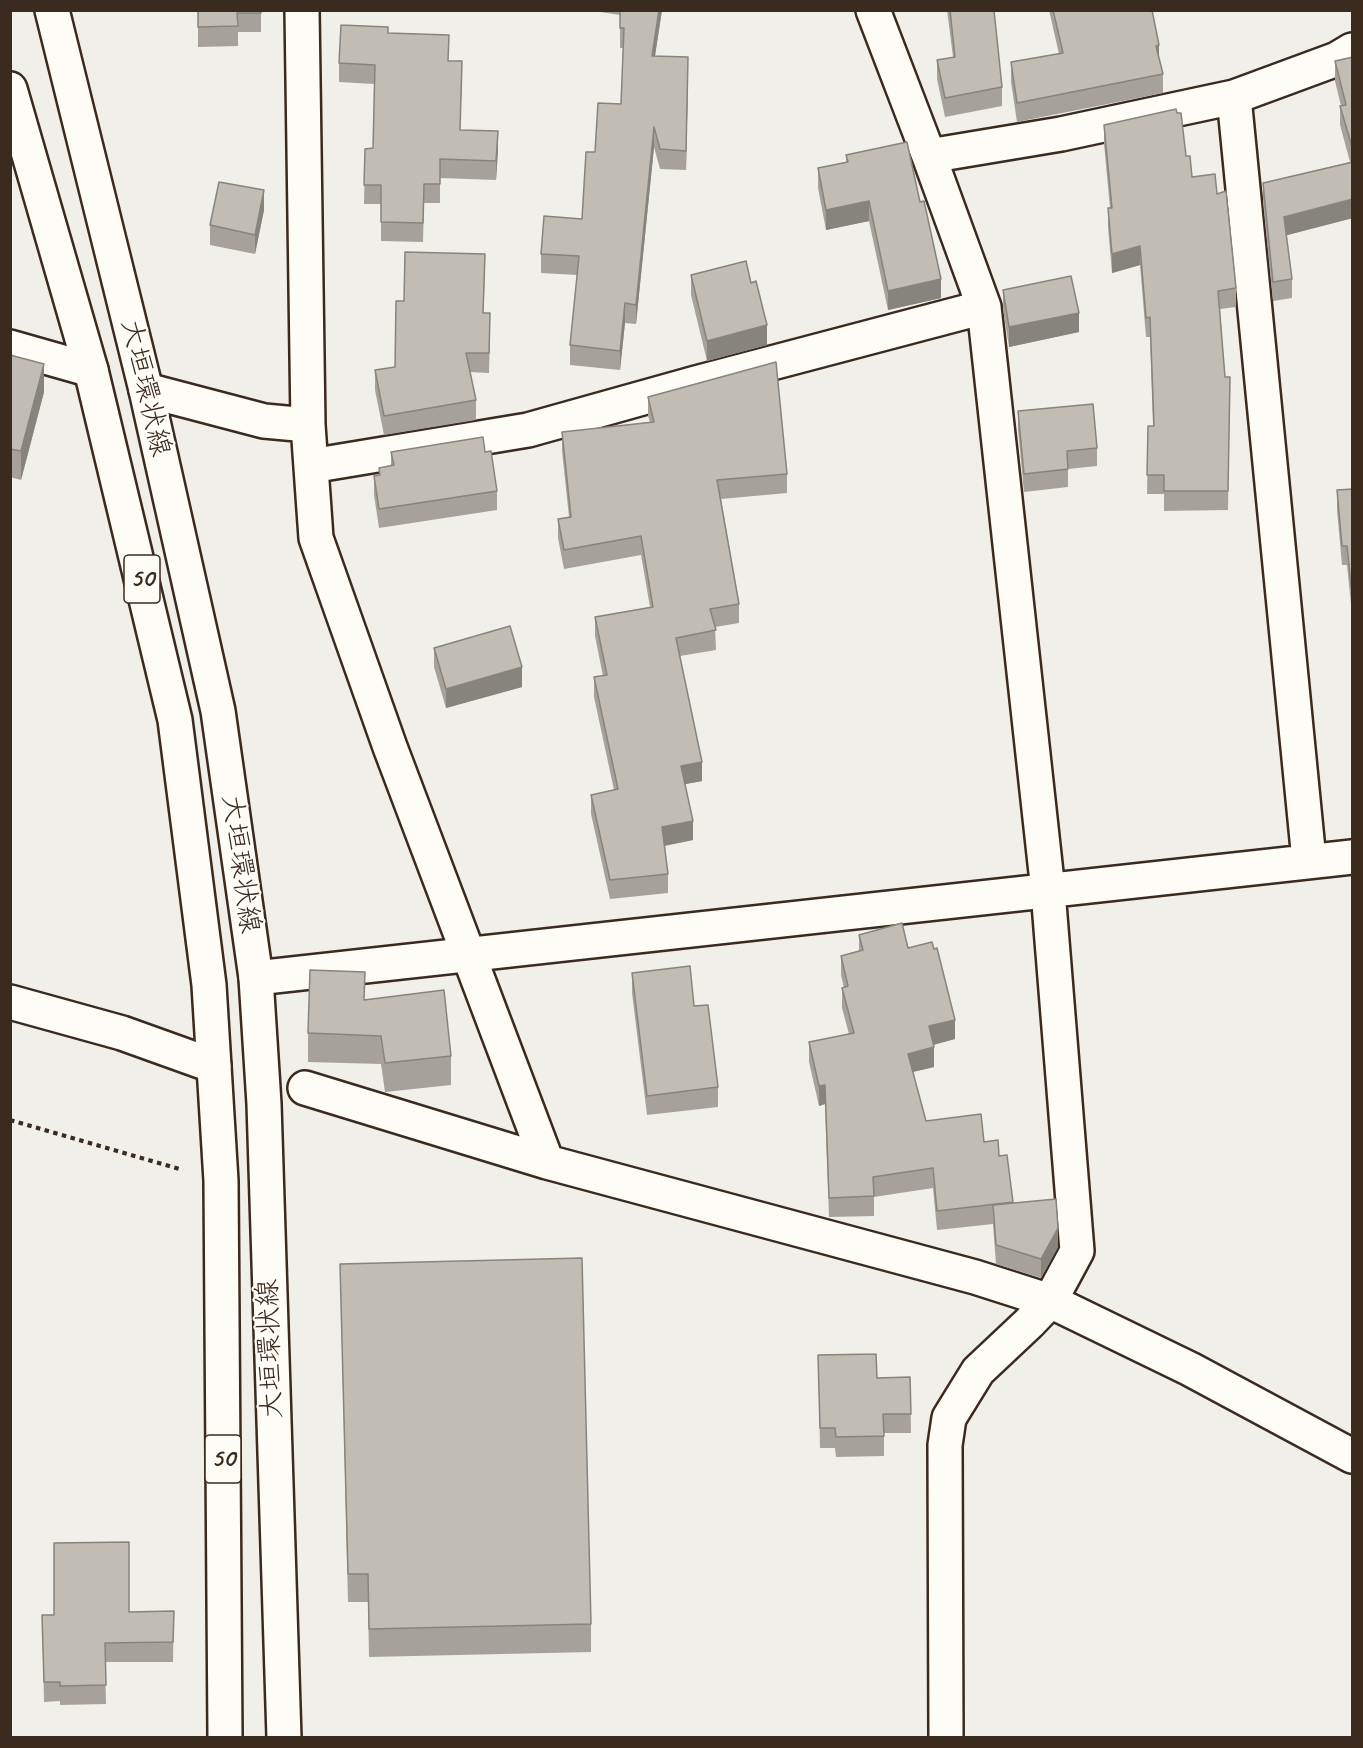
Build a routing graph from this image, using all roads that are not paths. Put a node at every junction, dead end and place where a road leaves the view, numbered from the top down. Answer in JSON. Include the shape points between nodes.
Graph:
{"nodes":[{"id":1,"x":52,"y":10,"type":"edge"},
{"id":2,"x":302,"y":10,"type":"edge"},
{"id":3,"x":873,"y":10,"type":"edge"},
{"id":4,"x":1353,"y":50,"type":"edge"},
{"id":5,"x":10,"y":89,"type":"edge"},
{"id":6,"x":1234,"y":97,"type":"junction"},
{"id":7,"x":929,"y":156,"type":"junction"},
{"id":8,"x":984,"y":308,"type":"junction"},
{"id":9,"x":10,"y":346,"type":"edge"},
{"id":10,"x":91,"y":369,"type":"junction"},
{"id":11,"x":146,"y":390,"type":"junction"},
{"id":12,"x":308,"y":425,"type":"junction"},
{"id":13,"x":311,"y":466,"type":"junction"},
{"id":14,"x":1353,"y":857,"type":"edge"},
{"id":15,"x":1309,"y":860,"type":"junction"},
{"id":16,"x":1048,"y":891,"type":"junction"},
{"id":17,"x":470,"y":954,"type":"junction"},
{"id":18,"x":256,"y":978,"type":"junction"},
{"id":19,"x":10,"y":1002,"type":"edge"},
{"id":20,"x":214,"y":1072,"type":"junction"},
{"id":21,"x":304,"y":1088,"type":"dead end"},
{"id":22,"x":547,"y":1162,"type":"junction"},
{"id":23,"x":1040,"y":1312,"type":"junction"},
{"id":24,"x":1353,"y":1456,"type":"edge"},
{"id":25,"x":225,"y":1737,"type":"edge"},
{"id":26,"x":284,"y":1737,"type":"edge"},
{"id":27,"x":946,"y":1737,"type":"edge"}],
"edges":[{"from":1,"to":11,"type":"street","name":"大垣環状線","number":"50"},
{"from":2,"to":12,"type":"street"},
{"from":3,"to":7,"type":"street"},
{"from":4,"to":6,"type":"street"},
{"from":5,"to":10,"type":"street","name":"大垣環状線","number":"50"},
{"from":6,"to":7,"type":"street","via":[[1061,134]]},
{"from":6,"to":15,"type":"street"},
{"from":7,"to":8,"type":"street"},
{"from":8,"to":13,"type":"street","via":[[528,430]]},
{"from":8,"to":16,"type":"street"},
{"from":9,"to":10,"type":"street"},
{"from":10,"to":20,"type":"street","name":"大垣環状線","number":"50","via":[[176,720],[208,985]]},
{"from":11,"to":12,"type":"street","via":[[264,421]]},
{"from":11,"to":18,"type":"street","name":"大垣環状線","number":"50","via":[[218,711]]},
{"from":12,"to":13,"type":"street"},
{"from":13,"to":17,"type":"street","via":[[316,538],[390,747]]},
{"from":14,"to":15,"type":"street"},
{"from":15,"to":16,"type":"street"},
{"from":16,"to":17,"type":"street"},
{"from":16,"to":23,"type":"street","via":[[1077,1251]]},
{"from":17,"to":18,"type":"street"},
{"from":17,"to":22,"type":"street"},
{"from":18,"to":26,"type":"street","name":"大垣環状線","number":"50","via":[[264,1104]]},
{"from":19,"to":20,"type":"street","via":[[122,1033]]},
{"from":20,"to":25,"type":"street","name":"大垣環状線","number":"50","via":[[221,1181]]},
{"from":21,"to":22,"type":"street"},
{"from":22,"to":23,"type":"street","via":[[975,1277]]},
{"from":23,"to":24,"type":"street","via":[[1190,1369]]},
{"from":23,"to":27,"type":"street","via":[[978,1371],[949,1418],[945,1445]]}]}
